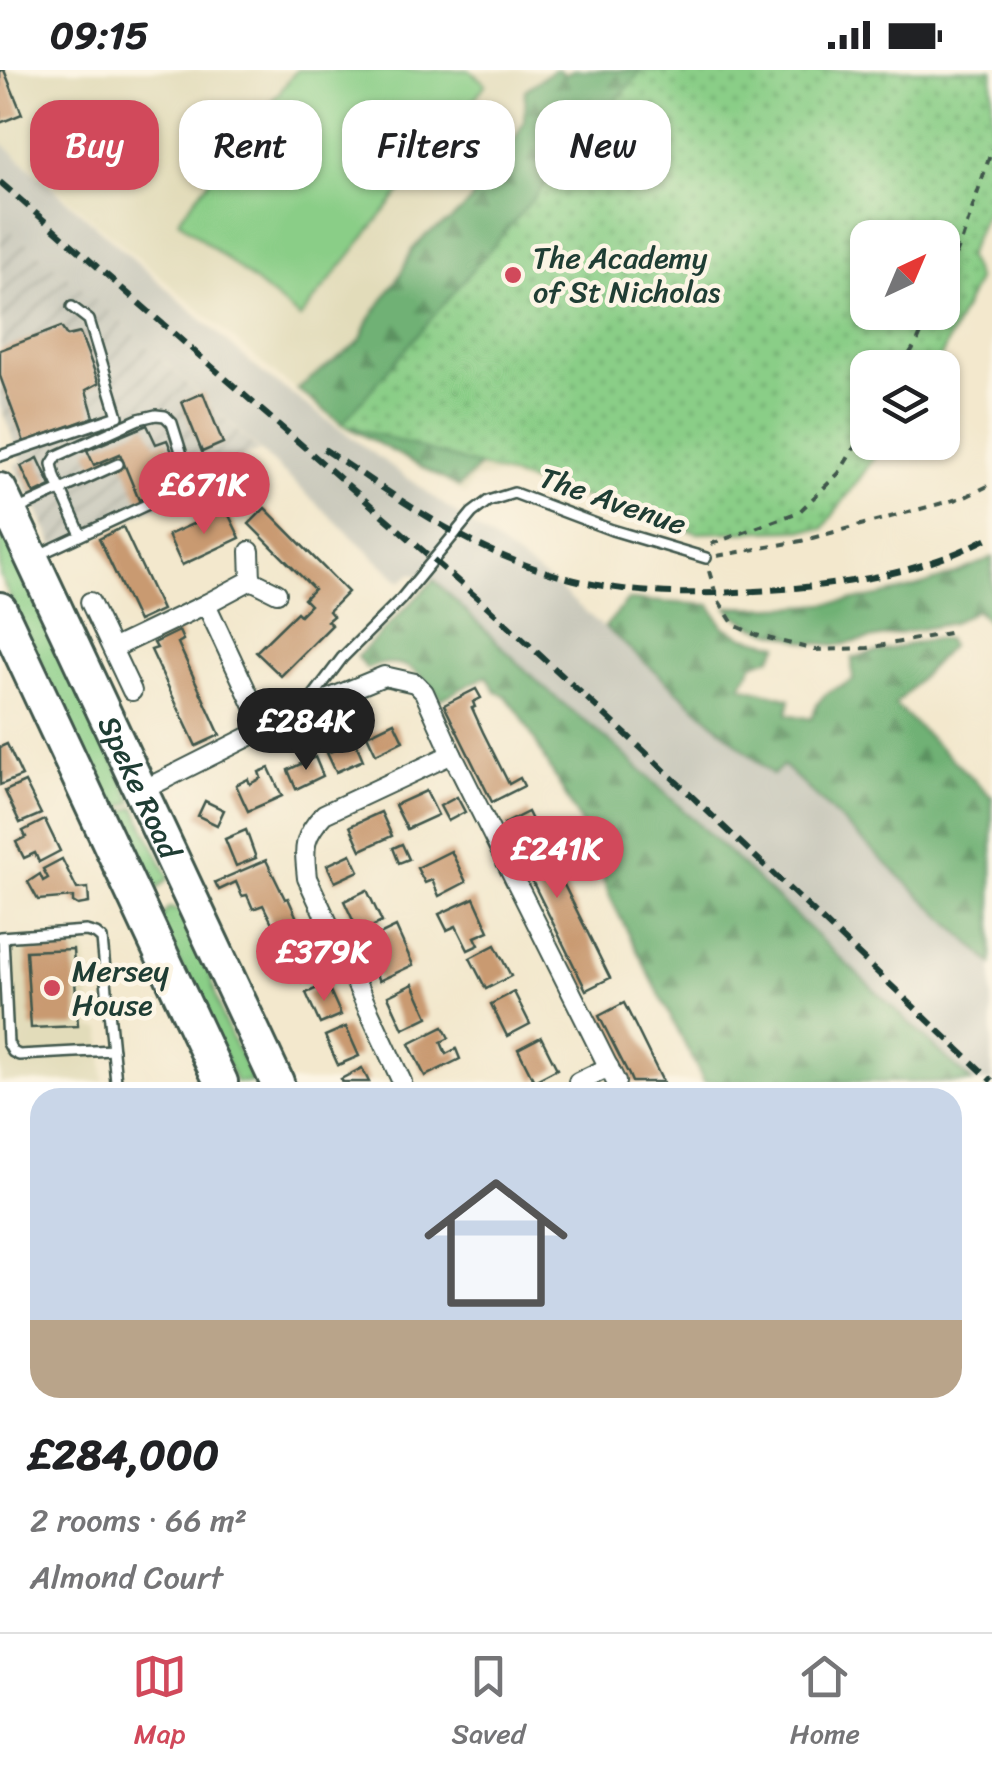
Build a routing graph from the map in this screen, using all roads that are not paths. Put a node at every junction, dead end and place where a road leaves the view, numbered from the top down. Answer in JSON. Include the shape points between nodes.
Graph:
{"nodes":[{"id":1,"x":72,"y":307,"type":"dead end"},
{"id":2,"x":0,"y":456,"type":"edge"},
{"id":3,"x":118,"y":464,"type":"dead end"},
{"id":4,"x":60,"y":490,"type":"junction"},
{"id":5,"x":5,"y":501,"type":"edge"},
{"id":6,"x":81,"y":535,"type":"junction"},
{"id":7,"x":250,"y":551,"type":"dead end"},
{"id":8,"x":32,"y":557,"type":"junction"},
{"id":9,"x":706,"y":558,"type":"road end"},
{"id":10,"x":251,"y":580,"type":"junction"},
{"id":11,"x":277,"y":593,"type":"dead end"},
{"id":12,"x":90,"y":602,"type":"dead end"},
{"id":13,"x":206,"y":604,"type":"junction"},
{"id":14,"x":0,"y":609,"type":"edge"},
{"id":15,"x":114,"y":648,"type":"junction"},
{"id":16,"x":132,"y":691,"type":"dead end"},
{"id":17,"x":304,"y":709,"type":"junction"},
{"id":18,"x":264,"y":728,"type":"junction"},
{"id":19,"x":452,"y":754,"type":"junction"},
{"id":20,"x":141,"y":791,"type":"junction"},
{"id":21,"x":185,"y":886,"type":"junction"},
{"id":22,"x":140,"y":906,"type":"junction"},
{"id":23,"x":1,"y":937,"type":"edge"},
{"id":24,"x":113,"y":1050,"type":"junction"},
{"id":25,"x":612,"y":1074,"type":"edge"},
{"id":26,"x":116,"y":1082,"type":"edge"},
{"id":27,"x":222,"y":1082,"type":"edge"},
{"id":28,"x":276,"y":1082,"type":"edge"},
{"id":29,"x":402,"y":1082,"type":"edge"},
{"id":30,"x":578,"y":1082,"type":"edge"}],
"edges":[{"from":1,"to":2,"type":"lane","via":[[89,320],[118,416]]},
{"from":3,"to":4,"type":"lane"},
{"from":4,"to":5,"type":"lane"},
{"from":4,"to":6,"type":"lane"},
{"from":4,"to":6,"type":"lane","via":[[52,464],[57,456],[156,415],[172,423],[189,477],[185,485]]},
{"from":5,"to":8,"type":"highway","name":"Speke Road"},
{"from":6,"to":8,"type":"lane"},
{"from":7,"to":10,"type":"street"},
{"from":8,"to":20,"type":"highway","name":"Speke Road"},
{"from":9,"to":17,"type":"lane","name":"The Avenue","via":[[514,493],[488,501],[342,658]]},
{"from":10,"to":11,"type":"street"},
{"from":10,"to":13,"type":"street"},
{"from":12,"to":15,"type":"street"},
{"from":13,"to":15,"type":"street"},
{"from":13,"to":18,"type":"street"},
{"from":14,"to":22,"type":"highway","name":"Speke Road"},
{"from":15,"to":16,"type":"street"},
{"from":17,"to":18,"type":"street"},
{"from":17,"to":19,"type":"street","via":[[384,676],[403,678],[424,692]]},
{"from":18,"to":20,"type":"street"},
{"from":19,"to":25,"type":"street"},
{"from":19,"to":29,"type":"street","via":[[324,814],[304,846],[307,878]]},
{"from":20,"to":21,"type":"highway","name":"Speke Road"},
{"from":21,"to":22,"type":"highway"},
{"from":21,"to":28,"type":"highway","name":"Speke Road"},
{"from":22,"to":27,"type":"highway","name":"Speke Road"},
{"from":23,"to":24,"type":"lane","via":[[86,931],[102,938]]},
{"from":23,"to":24,"type":"lane","via":[[13,1052]]},
{"from":24,"to":26,"type":"lane"},
{"from":25,"to":30,"type":"street"}]}
